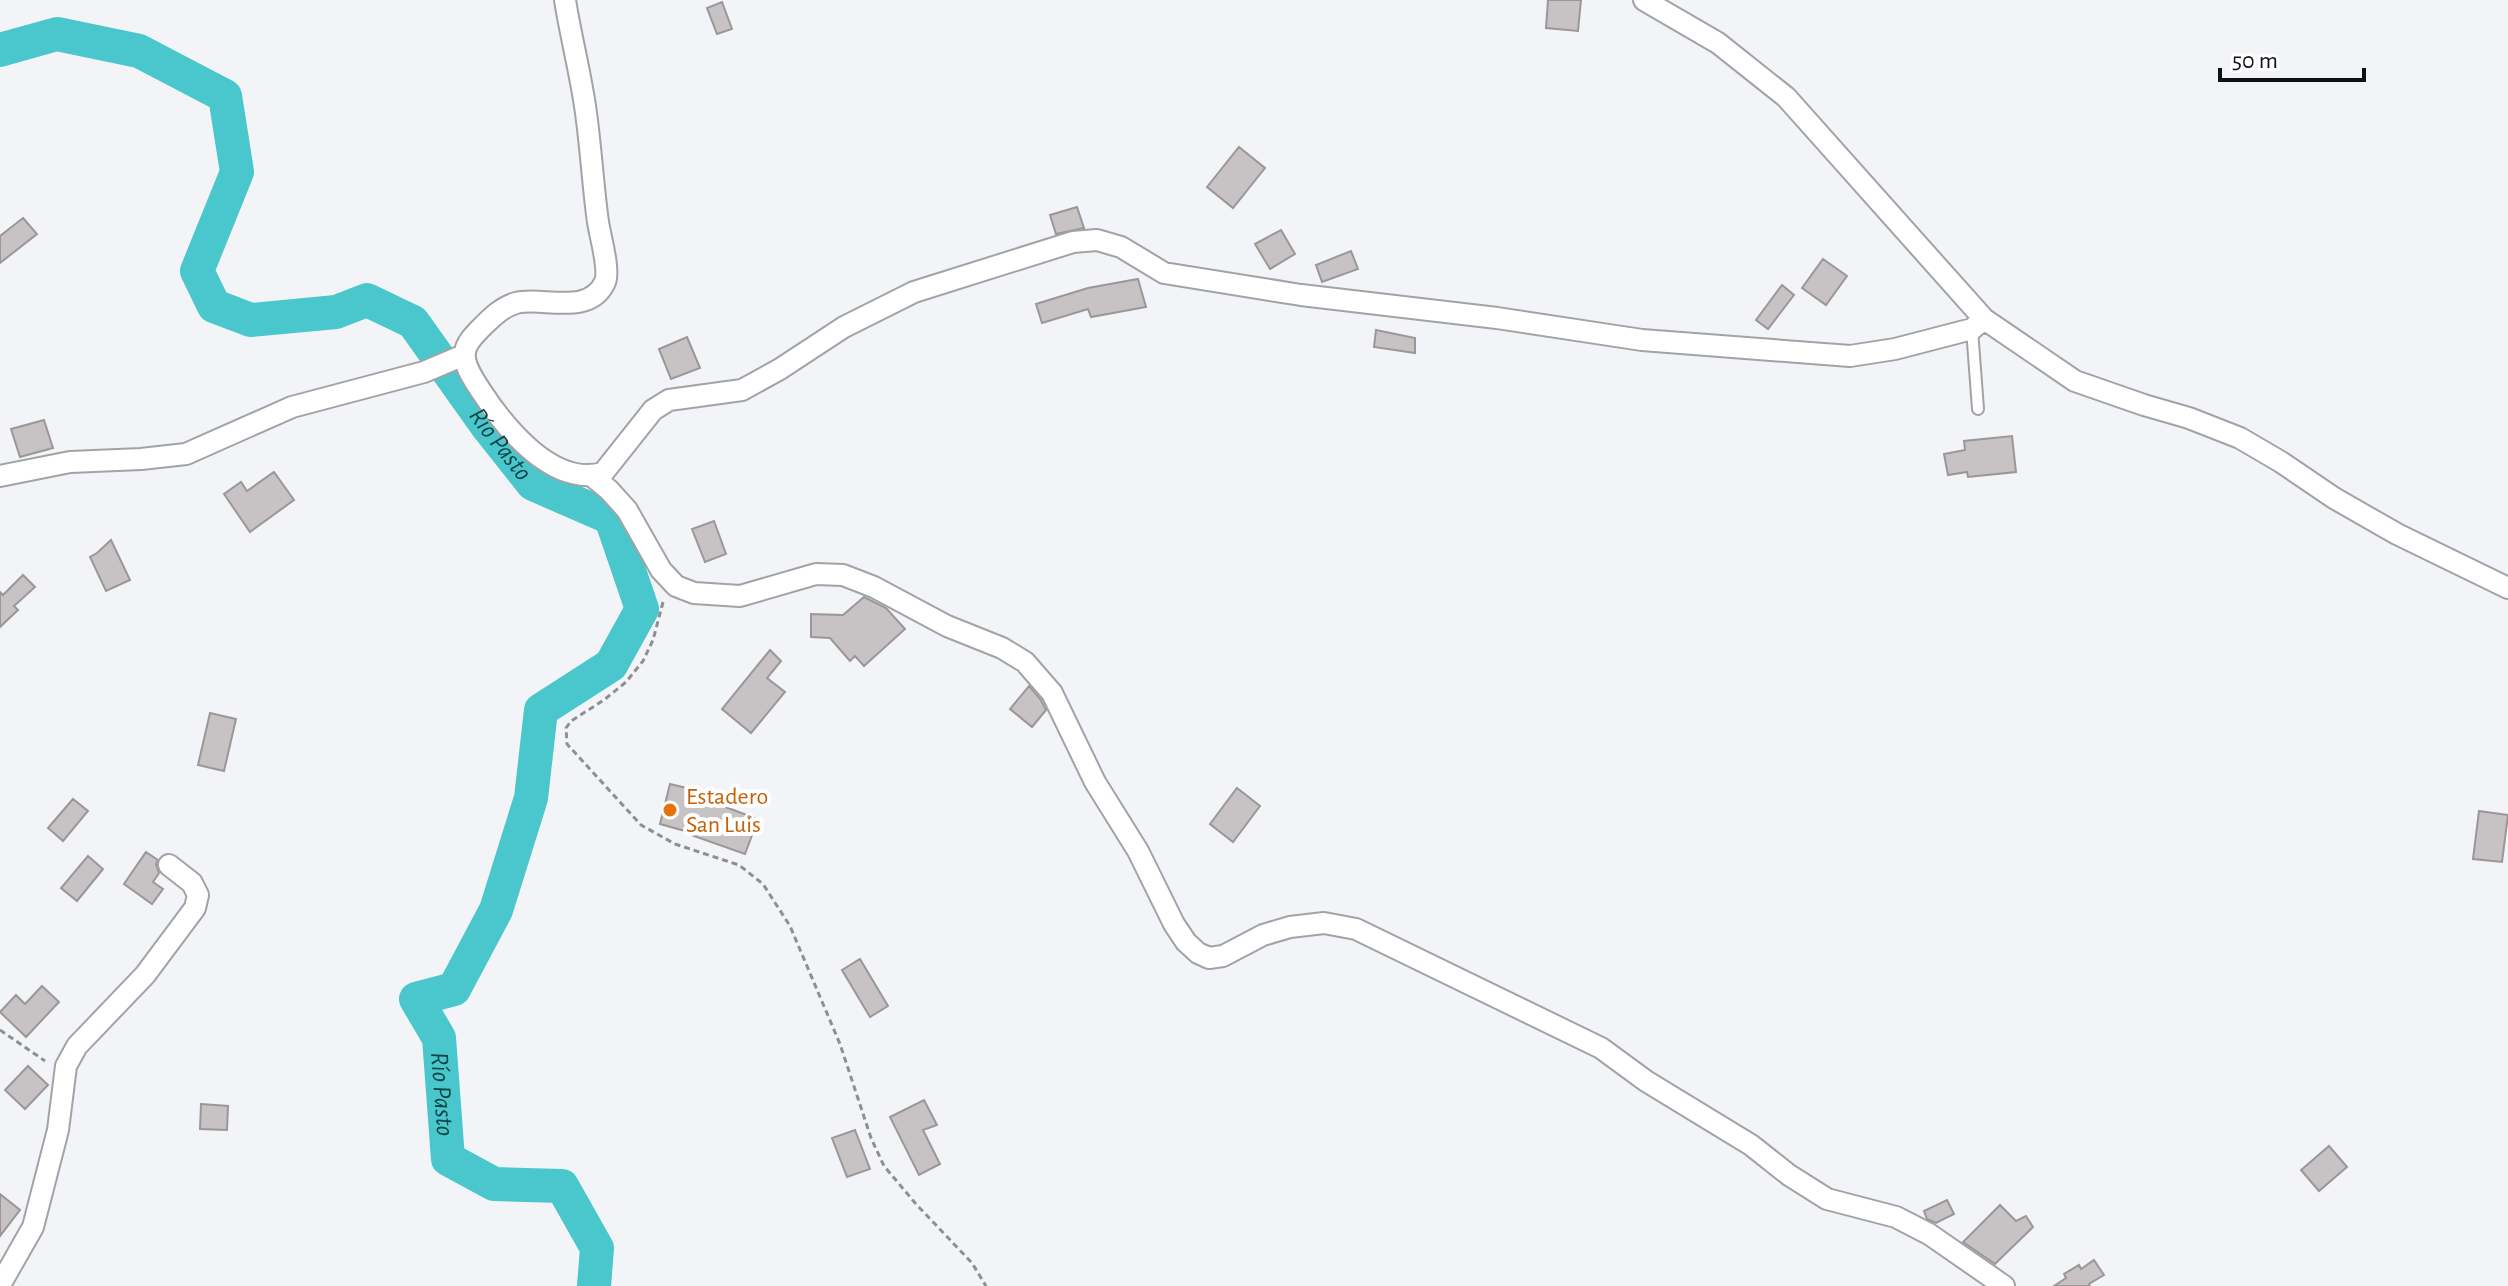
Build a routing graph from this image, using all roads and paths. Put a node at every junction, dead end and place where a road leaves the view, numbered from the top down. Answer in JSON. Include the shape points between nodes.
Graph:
{"nodes":[{"id":1,"x":565,"y":0,"type":"edge"},
{"id":2,"x":1644,"y":0,"type":"edge"},
{"id":3,"x":1978,"y":324,"type":"junction"},
{"id":4,"x":457,"y":358,"type":"junction"},
{"id":5,"x":1978,"y":409,"type":"dead end"},
{"id":6,"x":0,"y":476,"type":"edge"},
{"id":7,"x":592,"y":476,"type":"junction"},
{"id":8,"x":667,"y":579,"type":"junction"},
{"id":9,"x":2508,"y":588,"type":"edge"},
{"id":10,"x":169,"y":865,"type":"dead end"},
{"id":11,"x":0,"y":1030,"type":"edge"},
{"id":12,"x":66,"y":1074,"type":"junction"},
{"id":13,"x":0,"y":1285,"type":"edge"},
{"id":14,"x":986,"y":1286,"type":"edge"},
{"id":15,"x":2004,"y":1286,"type":"edge"}],
"edges":[{"from":1,"to":4,"type":"street","via":[[586,110],[605,281],[581,302],[518,302],[501,309]]},
{"from":2,"to":3,"type":"street","via":[[1718,43],[1786,97]]},
{"from":3,"to":5,"type":"lane"},
{"from":3,"to":7,"type":"street","via":[[1895,349],[1850,356],[1642,340],[1164,273],[1121,247],[1097,240],[1073,242],[914,292],[844,327],[742,390],[669,400],[653,410],[603,473]]},
{"from":3,"to":9,"type":"street","via":[[2075,381],[2240,438],[2397,534]]},
{"from":4,"to":6,"type":"street","via":[[424,372],[292,407],[186,454],[70,462]]},
{"from":4,"to":7,"type":"street","via":[[498,417],[529,449],[569,473]]},
{"from":7,"to":8,"type":"street","via":[[627,510]]},
{"from":8,"to":14,"type":"path","via":[[643,661],[626,682],[571,721],[567,744],[641,825],[675,844],[739,865],[763,884],[790,926],[884,1166],[972,1263]]},
{"from":8,"to":15,"type":"street","via":[[694,593],[740,596],[816,574],[843,575],[1002,648],[1025,662],[1052,693],[1174,924],[1198,953],[1223,956],[1290,927],[1324,923],[1356,929],[1601,1048],[1827,1199],[1896,1217]]},
{"from":10,"to":12,"type":"street","via":[[192,883],[198,895],[195,908],[145,975],[77,1046]]},
{"from":11,"to":12,"type":"path"},
{"from":12,"to":13,"type":"street","via":[[33,1227]]}]}
